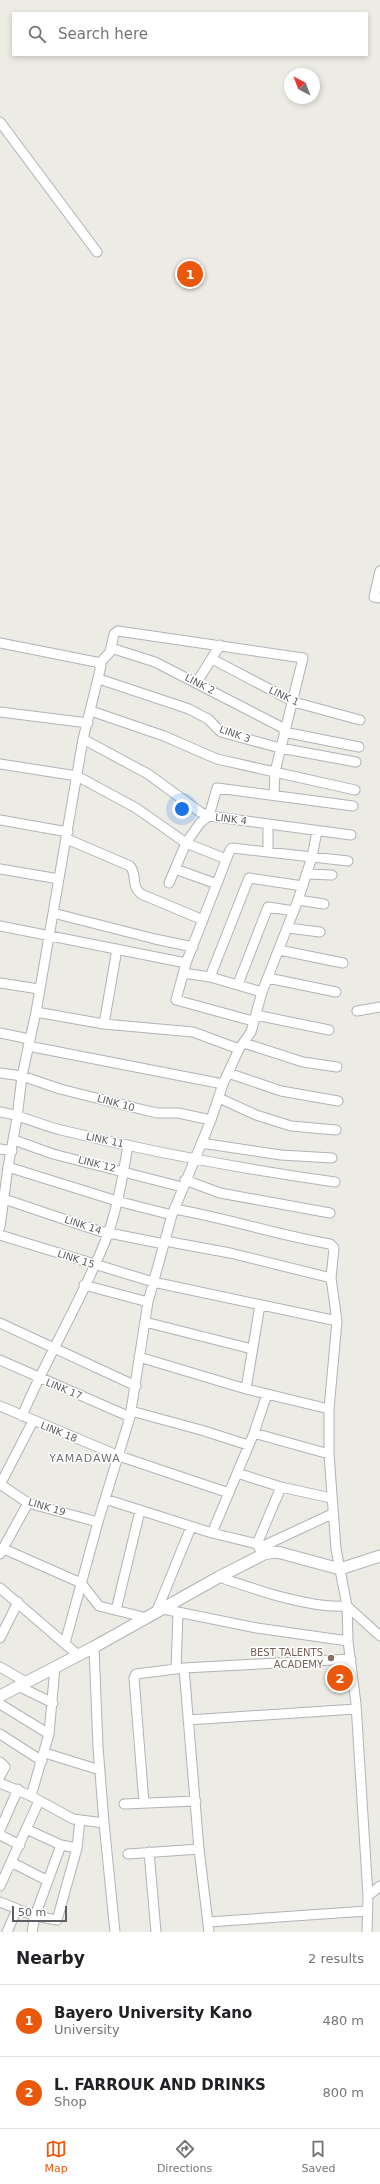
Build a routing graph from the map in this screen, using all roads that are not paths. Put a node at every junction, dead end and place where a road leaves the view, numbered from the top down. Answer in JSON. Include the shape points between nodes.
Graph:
{"nodes":[{"id":1,"x":0,"y":122,"type":"edge"},
{"id":2,"x":97,"y":252,"type":"dead end"},
{"id":3,"x":380,"y":571,"type":"edge"},
{"id":4,"x":380,"y":598,"type":"edge"},
{"id":5,"x":0,"y":643,"type":"edge"},
{"id":6,"x":220,"y":645,"type":"junction"},
{"id":7,"x":111,"y":648,"type":"junction"},
{"id":8,"x":212,"y":659,"type":"junction"},
{"id":9,"x":99,"y":664,"type":"junction"},
{"id":10,"x":99,"y":679,"type":"junction"},
{"id":11,"x":197,"y":682,"type":"junction"},
{"id":12,"x":294,"y":702,"type":"junction"},
{"id":13,"x":91,"y":711,"type":"junction"},
{"id":14,"x":0,"y":712,"type":"edge"},
{"id":15,"x":360,"y":720,"type":"dead end"},
{"id":16,"x":88,"y":723,"type":"junction"},
{"id":17,"x":284,"y":731,"type":"junction"},
{"id":18,"x":83,"y":739,"type":"junction"},
{"id":19,"x":359,"y":747,"type":"dead end"},
{"id":20,"x":280,"y":748,"type":"junction"},
{"id":21,"x":356,"y":762,"type":"dead end"},
{"id":22,"x":0,"y":764,"type":"edge"},
{"id":23,"x":275,"y":772,"type":"junction"},
{"id":24,"x":77,"y":776,"type":"junction"},
{"id":25,"x":355,"y":790,"type":"dead end"},
{"id":26,"x":274,"y":794,"type":"junction"},
{"id":27,"x":353,"y":806,"type":"dead end"},
{"id":28,"x":209,"y":816,"type":"junction"},
{"id":29,"x":0,"y":820,"type":"edge"},
{"id":30,"x":268,"y":824,"type":"junction"},
{"id":31,"x":317,"y":831,"type":"junction"},
{"id":32,"x":351,"y":835,"type":"dead end"},
{"id":33,"x":68,"y":836,"type":"junction"},
{"id":34,"x":186,"y":844,"type":"junction"},
{"id":35,"x":268,"y":851,"type":"junction"},
{"id":36,"x":312,"y":857,"type":"junction"},
{"id":37,"x":226,"y":859,"type":"junction"},
{"id":38,"x":348,"y":861,"type":"dead end"},
{"id":39,"x":0,"y":869,"type":"edge"},
{"id":40,"x":175,"y":869,"type":"junction"},
{"id":41,"x":306,"y":874,"type":"junction"},
{"id":42,"x":332,"y":875,"type":"dead end"},
{"id":43,"x":59,"y":879,"type":"junction"},
{"id":44,"x":169,"y":883,"type":"dead end"},
{"id":45,"x":217,"y":884,"type":"junction"},
{"id":46,"x":303,"y":886,"type":"junction"},
{"id":47,"x":298,"y":900,"type":"junction"},
{"id":48,"x":324,"y":904,"type":"dead end"},
{"id":49,"x":294,"y":911,"type":"junction"},
{"id":50,"x":53,"y":913,"type":"junction"},
{"id":51,"x":203,"y":920,"type":"junction"},
{"id":52,"x":0,"y":926,"type":"edge"},
{"id":53,"x":288,"y":928,"type":"junction"},
{"id":54,"x":320,"y":932,"type":"dead end"},
{"id":55,"x":48,"y":935,"type":"junction"},
{"id":56,"x":192,"y":947,"type":"junction"},
{"id":57,"x":117,"y":949,"type":"junction"},
{"id":58,"x":279,"y":950,"type":"junction"},
{"id":59,"x":186,"y":963,"type":"junction"},
{"id":60,"x":343,"y":963,"type":"dead end"},
{"id":61,"x":183,"y":973,"type":"junction"},
{"id":62,"x":210,"y":977,"type":"junction"},
{"id":63,"x":268,"y":978,"type":"junction"},
{"id":64,"x":0,"y":983,"type":"edge"},
{"id":65,"x":238,"y":984,"type":"junction"},
{"id":66,"x":39,"y":989,"type":"junction"},
{"id":67,"x":262,"y":992,"type":"junction"},
{"id":68,"x":336,"y":992,"type":"dead end"},
{"id":69,"x":380,"y":1007,"type":"edge"},
{"id":70,"x":358,"y":1011,"type":"dead end"},
{"id":71,"x":36,"y":1012,"type":"junction"},
{"id":72,"x":254,"y":1018,"type":"junction"},
{"id":73,"x":104,"y":1024,"type":"junction"},
{"id":74,"x":329,"y":1030,"type":"dead end"},
{"id":75,"x":0,"y":1033,"type":"edge"},
{"id":76,"x":29,"y":1042,"type":"junction"},
{"id":77,"x":241,"y":1046,"type":"junction"},
{"id":78,"x":337,"y":1067,"type":"dead end"},
{"id":79,"x":0,"y":1073,"type":"edge"},
{"id":80,"x":228,"y":1073,"type":"junction"},
{"id":81,"x":22,"y":1076,"type":"junction"},
{"id":82,"x":223,"y":1084,"type":"junction"},
{"id":83,"x":219,"y":1098,"type":"junction"},
{"id":84,"x":338,"y":1101,"type":"dead end"},
{"id":85,"x":0,"y":1112,"type":"edge"},
{"id":86,"x":18,"y":1115,"type":"junction"},
{"id":87,"x":211,"y":1120,"type":"junction"},
{"id":88,"x":336,"y":1130,"type":"dead end"},
{"id":89,"x":14,"y":1140,"type":"junction"},
{"id":90,"x":201,"y":1143,"type":"junction"},
{"id":91,"x":128,"y":1145,"type":"junction"},
{"id":92,"x":0,"y":1149,"type":"edge"},
{"id":93,"x":12,"y":1151,"type":"junction"},
{"id":94,"x":332,"y":1158,"type":"dead end"},
{"id":95,"x":194,"y":1159,"type":"junction"},
{"id":96,"x":8,"y":1168,"type":"junction"},
{"id":97,"x":123,"y":1171,"type":"junction"},
{"id":98,"x":334,"y":1182,"type":"dead end"},
{"id":99,"x":183,"y":1184,"type":"junction"},
{"id":100,"x":3,"y":1186,"type":"edge"},
{"id":101,"x":4,"y":1199,"type":"junction"},
{"id":102,"x":118,"y":1201,"type":"junction"},
{"id":103,"x":173,"y":1212,"type":"junction"},
{"id":104,"x":330,"y":1213,"type":"dead end"},
{"id":105,"x":0,"y":1224,"type":"edge"},
{"id":106,"x":0,"y":1227,"type":"edge"},
{"id":107,"x":108,"y":1233,"type":"junction"},
{"id":108,"x":0,"y":1235,"type":"edge"},
{"id":109,"x":165,"y":1242,"type":"junction"},
{"id":110,"x":94,"y":1265,"type":"junction"},
{"id":111,"x":331,"y":1278,"type":"junction"},
{"id":112,"x":153,"y":1282,"type":"junction"},
{"id":113,"x":84,"y":1285,"type":"junction"},
{"id":114,"x":148,"y":1302,"type":"junction"},
{"id":115,"x":260,"y":1305,"type":"junction"},
{"id":116,"x":337,"y":1321,"type":"junction"},
{"id":117,"x":145,"y":1322,"type":"junction"},
{"id":118,"x":0,"y":1323,"type":"edge"},
{"id":119,"x":54,"y":1348,"type":"junction"},
{"id":120,"x":252,"y":1349,"type":"junction"},
{"id":121,"x":139,"y":1357,"type":"junction"},
{"id":122,"x":0,"y":1360,"type":"edge"},
{"id":123,"x":38,"y":1378,"type":"junction"},
{"id":124,"x":136,"y":1386,"type":"junction"},
{"id":125,"x":246,"y":1389,"type":"junction"},
{"id":126,"x":267,"y":1394,"type":"junction"},
{"id":127,"x":0,"y":1406,"type":"edge"},
{"id":128,"x":329,"y":1409,"type":"junction"},
{"id":129,"x":130,"y":1414,"type":"junction"},
{"id":130,"x":22,"y":1416,"type":"junction"},
{"id":131,"x":33,"y":1421,"type":"junction"},
{"id":132,"x":254,"y":1433,"type":"junction"},
{"id":133,"x":248,"y":1446,"type":"junction"},
{"id":134,"x":329,"y":1454,"type":"junction"},
{"id":135,"x":119,"y":1456,"type":"junction"},
{"id":136,"x":237,"y":1473,"type":"junction"},
{"id":137,"x":0,"y":1484,"type":"edge"},
{"id":138,"x":281,"y":1487,"type":"junction"},
{"id":139,"x":229,"y":1493,"type":"junction"},
{"id":140,"x":331,"y":1498,"type":"junction"},
{"id":141,"x":105,"y":1499,"type":"junction"},
{"id":142,"x":28,"y":1503,"type":"junction"},
{"id":143,"x":140,"y":1511,"type":"junction"},
{"id":144,"x":332,"y":1514,"type":"junction"},
{"id":145,"x":98,"y":1522,"type":"junction"},
{"id":146,"x":191,"y":1527,"type":"junction"},
{"id":147,"x":212,"y":1533,"type":"junction"},
{"id":148,"x":260,"y":1549,"type":"junction"},
{"id":149,"x":2,"y":1551,"type":"edge"},
{"id":150,"x":380,"y":1556,"type":"edge"},
{"id":151,"x":340,"y":1569,"type":"junction"},
{"id":152,"x":219,"y":1577,"type":"junction"},
{"id":153,"x":81,"y":1583,"type":"junction"},
{"id":154,"x":0,"y":1588,"type":"edge"},
{"id":155,"x":18,"y":1602,"type":"junction"},
{"id":156,"x":347,"y":1606,"type":"junction"},
{"id":157,"x":116,"y":1610,"type":"junction"},
{"id":158,"x":178,"y":1612,"type":"junction"},
{"id":159,"x":155,"y":1613,"type":"junction"},
{"id":160,"x":380,"y":1636,"type":"edge"},
{"id":161,"x":0,"y":1638,"type":"edge"},
{"id":162,"x":348,"y":1642,"type":"junction"},
{"id":163,"x":65,"y":1643,"type":"junction"},
{"id":164,"x":94,"y":1647,"type":"junction"},
{"id":165,"x":78,"y":1655,"type":"junction"},
{"id":166,"x":350,"y":1659,"type":"junction"},
{"id":167,"x":0,"y":1667,"type":"edge"},
{"id":168,"x":55,"y":1667,"type":"junction"},
{"id":169,"x":180,"y":1668,"type":"junction"},
{"id":170,"x":22,"y":1684,"type":"junction"},
{"id":171,"x":0,"y":1696,"type":"edge"},
{"id":172,"x":53,"y":1703,"type":"junction"},
{"id":173,"x":0,"y":1704,"type":"edge"},
{"id":174,"x":356,"y":1708,"type":"junction"},
{"id":175,"x":188,"y":1720,"type":"junction"},
{"id":176,"x":0,"y":1734,"type":"edge"},
{"id":177,"x":49,"y":1734,"type":"junction"},
{"id":178,"x":44,"y":1757,"type":"junction"},
{"id":179,"x":0,"y":1762,"type":"edge"},
{"id":180,"x":100,"y":1770,"type":"junction"},
{"id":181,"x":0,"y":1776,"type":"edge"},
{"id":182,"x":0,"y":1783,"type":"edge"},
{"id":183,"x":18,"y":1789,"type":"junction"},
{"id":184,"x":35,"y":1798,"type":"junction"},
{"id":185,"x":196,"y":1801,"type":"junction"},
{"id":186,"x":144,"y":1803,"type":"junction"},
{"id":187,"x":124,"y":1804,"type":"dead end"},
{"id":188,"x":80,"y":1820,"type":"junction"},
{"id":189,"x":104,"y":1823,"type":"junction"},
{"id":190,"x":26,"y":1829,"type":"junction"},
{"id":191,"x":0,"y":1830,"type":"edge"},
{"id":192,"x":0,"y":1835,"type":"edge"},
{"id":193,"x":20,"y":1845,"type":"junction"},
{"id":194,"x":61,"y":1845,"type":"junction"},
{"id":195,"x":77,"y":1848,"type":"junction"},
{"id":196,"x":199,"y":1850,"type":"junction"},
{"id":197,"x":149,"y":1852,"type":"junction"},
{"id":198,"x":128,"y":1854,"type":"dead end"},
{"id":199,"x":12,"y":1862,"type":"junction"},
{"id":200,"x":48,"y":1881,"type":"junction"},
{"id":201,"x":0,"y":1886,"type":"edge"},
{"id":202,"x":380,"y":1886,"type":"edge"},
{"id":203,"x":368,"y":1896,"type":"junction"},
{"id":204,"x":0,"y":1902,"type":"edge"},
{"id":205,"x":17,"y":1909,"type":"junction"},
{"id":206,"x":367,"y":1911,"type":"junction"},
{"id":207,"x":35,"y":1916,"type":"junction"},
{"id":208,"x":208,"y":1922,"type":"junction"},
{"id":209,"x":7,"y":1932,"type":"edge"},
{"id":210,"x":32,"y":1932,"type":"edge"},
{"id":211,"x":115,"y":1932,"type":"edge"},
{"id":212,"x":156,"y":1932,"type":"edge"},
{"id":213,"x":208,"y":1932,"type":"edge"},
{"id":214,"x":367,"y":1932,"type":"edge"}],
"edges":[{"from":1,"to":2,"type":"street"},
{"from":3,"to":4,"type":"street","via":[[374,597]]},
{"from":5,"to":9,"type":"street"},
{"from":6,"to":7,"type":"street","via":[[118,631],[114,634]]},
{"from":6,"to":8,"type":"street"},
{"from":6,"to":12,"type":"street","via":[[304,659]]},
{"from":7,"to":9,"type":"street"},
{"from":7,"to":11,"type":"street","name":"LINK 2","via":[[155,662]]},
{"from":8,"to":11,"type":"street"},
{"from":8,"to":12,"type":"street","name":"LINK 1"},
{"from":9,"to":10,"type":"street"},
{"from":10,"to":13,"type":"street"},
{"from":10,"to":20,"type":"street","name":"LINK 3","via":[[189,709],[208,719],[221,732]]},
{"from":11,"to":17,"type":"street","name":"LINK 2"},
{"from":12,"to":15,"type":"street","name":"LINK 1"},
{"from":12,"to":17,"type":"street"},
{"from":13,"to":16,"type":"street"},
{"from":13,"to":23,"type":"street","via":[[164,736],[217,759]]},
{"from":14,"to":16,"type":"street"},
{"from":16,"to":18,"type":"street"},
{"from":17,"to":19,"type":"street","name":"LINK 2"},
{"from":17,"to":20,"type":"street"},
{"from":18,"to":24,"type":"street"},
{"from":18,"to":28,"type":"street","name":"LINK 4","via":[[148,774]]},
{"from":20,"to":21,"type":"street","name":"LINK 3"},
{"from":20,"to":23,"type":"street"},
{"from":22,"to":24,"type":"street"},
{"from":23,"to":25,"type":"street"},
{"from":23,"to":26,"type":"street"},
{"from":24,"to":33,"type":"street"},
{"from":24,"to":34,"type":"street","via":[[136,808]]},
{"from":26,"to":27,"type":"street"},
{"from":26,"to":28,"type":"street","via":[[217,788]]},
{"from":28,"to":30,"type":"street","name":"LINK 4"},
{"from":28,"to":34,"type":"street","via":[[200,823]]},
{"from":29,"to":33,"type":"street"},
{"from":30,"to":31,"type":"street","name":"LINK 4"},
{"from":30,"to":35,"type":"street"},
{"from":31,"to":32,"type":"street","name":"LINK 4"},
{"from":31,"to":36,"type":"street"},
{"from":33,"to":43,"type":"street"},
{"from":33,"to":51,"type":"street","via":[[130,866],[134,886],[141,894]]},
{"from":34,"to":37,"type":"street"},
{"from":34,"to":40,"type":"street"},
{"from":35,"to":36,"type":"street"},
{"from":35,"to":37,"type":"street","via":[[232,848]]},
{"from":36,"to":38,"type":"street"},
{"from":36,"to":41,"type":"street"},
{"from":37,"to":45,"type":"street"},
{"from":39,"to":43,"type":"street"},
{"from":40,"to":44,"type":"street"},
{"from":40,"to":45,"type":"street"},
{"from":41,"to":42,"type":"street"},
{"from":41,"to":46,"type":"street"},
{"from":43,"to":50,"type":"street"},
{"from":45,"to":51,"type":"street"},
{"from":46,"to":47,"type":"street"},
{"from":46,"to":62,"type":"street","via":[[249,878]]},
{"from":47,"to":48,"type":"street"},
{"from":47,"to":49,"type":"street"},
{"from":49,"to":53,"type":"street"},
{"from":49,"to":65,"type":"street","via":[[268,907]]},
{"from":50,"to":55,"type":"street"},
{"from":50,"to":56,"type":"street"},
{"from":51,"to":56,"type":"street"},
{"from":52,"to":55,"type":"street"},
{"from":53,"to":54,"type":"street"},
{"from":53,"to":58,"type":"street"},
{"from":55,"to":57,"type":"street"},
{"from":55,"to":59,"type":"street"},
{"from":55,"to":66,"type":"street"},
{"from":56,"to":59,"type":"street"},
{"from":57,"to":59,"type":"street"},
{"from":57,"to":73,"type":"street"},
{"from":58,"to":60,"type":"street"},
{"from":58,"to":63,"type":"street"},
{"from":59,"to":61,"type":"street"},
{"from":61,"to":62,"type":"street"},
{"from":61,"to":72,"type":"street","via":[[177,1001]]},
{"from":62,"to":65,"type":"street"},
{"from":63,"to":67,"type":"street"},
{"from":63,"to":68,"type":"street"},
{"from":64,"to":66,"type":"street"},
{"from":65,"to":67,"type":"street"},
{"from":66,"to":71,"type":"street"},
{"from":67,"to":72,"type":"street"},
{"from":69,"to":70,"type":"street"},
{"from":71,"to":73,"type":"street"},
{"from":71,"to":76,"type":"street"},
{"from":72,"to":74,"type":"street"},
{"from":72,"to":77,"type":"street","via":[[251,1032]]},
{"from":73,"to":77,"type":"street","via":[[193,1032]]},
{"from":75,"to":76,"type":"street"},
{"from":76,"to":81,"type":"street"},
{"from":76,"to":82,"type":"street"},
{"from":77,"to":78,"type":"street","via":[[303,1062]]},
{"from":77,"to":80,"type":"street"},
{"from":79,"to":81,"type":"street","name":"LINK 10"},
{"from":80,"to":82,"type":"street"},
{"from":80,"to":84,"type":"street","via":[[281,1091]]},
{"from":81,"to":86,"type":"street"},
{"from":81,"to":87,"type":"street","name":"LINK 10","via":[[60,1089],[157,1113],[178,1113]]},
{"from":82,"to":83,"type":"street"},
{"from":83,"to":87,"type":"street"},
{"from":83,"to":88,"type":"street","via":[[256,1115],[291,1126]]},
{"from":85,"to":86,"type":"street","name":"LINK 11"},
{"from":86,"to":89,"type":"street"},
{"from":86,"to":91,"type":"street","name":"LINK 11","via":[[59,1130]]},
{"from":87,"to":90,"type":"street"},
{"from":89,"to":93,"type":"street"},
{"from":89,"to":97,"type":"street","name":"LINK 12","via":[[53,1154]]},
{"from":90,"to":94,"type":"street","via":[[281,1155]]},
{"from":90,"to":95,"type":"street"},
{"from":91,"to":95,"type":"street","name":"LINK 11"},
{"from":91,"to":97,"type":"street"},
{"from":92,"to":93,"type":"street"},
{"from":93,"to":96,"type":"street"},
{"from":95,"to":98,"type":"street","name":"LINK 11"},
{"from":95,"to":99,"type":"street"},
{"from":96,"to":100,"type":"street"},
{"from":96,"to":102,"type":"street"},
{"from":97,"to":99,"type":"street","name":"LINK 12"},
{"from":97,"to":102,"type":"street"},
{"from":99,"to":103,"type":"street"},
{"from":99,"to":104,"type":"street","name":"LINK 12"},
{"from":100,"to":101,"type":"street"},
{"from":101,"to":105,"type":"street"},
{"from":101,"to":107,"type":"street","name":"LINK 14"},
{"from":102,"to":103,"type":"street"},
{"from":102,"to":107,"type":"street"},
{"from":103,"to":109,"type":"street"},
{"from":103,"to":111,"type":"street","via":[[220,1217],[261,1230],[330,1244],[334,1248]]},
{"from":105,"to":106,"type":"street"},
{"from":107,"to":109,"type":"street","name":"LINK 14"},
{"from":107,"to":110,"type":"street"},
{"from":108,"to":110,"type":"street","name":"LINK 15"},
{"from":109,"to":111,"type":"street","name":"LINK 14","via":[[230,1253]]},
{"from":109,"to":112,"type":"street"},
{"from":110,"to":112,"type":"street","name":"LINK 15"},
{"from":110,"to":113,"type":"street"},
{"from":111,"to":116,"type":"street"},
{"from":112,"to":114,"type":"street"},
{"from":112,"to":115,"type":"street","name":"LINK 15"},
{"from":113,"to":114,"type":"street"},
{"from":113,"to":119,"type":"street"},
{"from":114,"to":117,"type":"street"},
{"from":115,"to":116,"type":"street","name":"LINK 15"},
{"from":115,"to":120,"type":"street"},
{"from":116,"to":128,"type":"street"},
{"from":117,"to":120,"type":"street"},
{"from":117,"to":121,"type":"street"},
{"from":118,"to":119,"type":"street"},
{"from":119,"to":123,"type":"street"},
{"from":119,"to":124,"type":"street"},
{"from":120,"to":125,"type":"street"},
{"from":121,"to":124,"type":"street"},
{"from":121,"to":125,"type":"street"},
{"from":122,"to":123,"type":"street","name":"LINK 17"},
{"from":123,"to":129,"type":"street","name":"LINK 17"},
{"from":123,"to":130,"type":"street"},
{"from":124,"to":129,"type":"street"},
{"from":125,"to":126,"type":"street"},
{"from":126,"to":128,"type":"street"},
{"from":126,"to":132,"type":"street"},
{"from":127,"to":130,"type":"street","name":"LINK 18"},
{"from":128,"to":134,"type":"street"},
{"from":129,"to":133,"type":"street","name":"LINK 17","via":[[201,1430]]},
{"from":129,"to":135,"type":"street"},
{"from":130,"to":131,"type":"street","name":"LINK 18"},
{"from":131,"to":135,"type":"street","name":"LINK 18"},
{"from":131,"to":137,"type":"street"},
{"from":132,"to":133,"type":"street"},
{"from":132,"to":134,"type":"street"},
{"from":133,"to":136,"type":"street"},
{"from":134,"to":140,"type":"street"},
{"from":135,"to":139,"type":"street","name":"LINK 18"},
{"from":135,"to":141,"type":"street"},
{"from":136,"to":138,"type":"street"},
{"from":136,"to":139,"type":"street"},
{"from":137,"to":142,"type":"street","name":"LINK 19"},
{"from":138,"to":140,"type":"street"},
{"from":138,"to":148,"type":"street"},
{"from":139,"to":147,"type":"street"},
{"from":140,"to":144,"type":"street"},
{"from":141,"to":143,"type":"street"},
{"from":141,"to":145,"type":"street"},
{"from":142,"to":145,"type":"street","name":"LINK 19"},
{"from":142,"to":149,"type":"street"},
{"from":143,"to":146,"type":"street"},
{"from":143,"to":157,"type":"street"},
{"from":144,"to":148,"type":"street"},
{"from":144,"to":151,"type":"street"},
{"from":145,"to":153,"type":"street"},
{"from":146,"to":147,"type":"street"},
{"from":146,"to":159,"type":"street"},
{"from":147,"to":148,"type":"street"},
{"from":148,"to":151,"type":"street"},
{"from":148,"to":152,"type":"street"},
{"from":149,"to":153,"type":"street"},
{"from":150,"to":151,"type":"street"},
{"from":151,"to":156,"type":"street"},
{"from":152,"to":156,"type":"street","via":[[282,1597],[336,1607]]},
{"from":152,"to":159,"type":"street"},
{"from":153,"to":157,"type":"street","via":[[99,1606]]},
{"from":153,"to":163,"type":"street"},
{"from":154,"to":155,"type":"street"},
{"from":155,"to":161,"type":"street"},
{"from":155,"to":163,"type":"street"},
{"from":156,"to":160,"type":"street"},
{"from":156,"to":162,"type":"street"},
{"from":157,"to":159,"type":"street"},
{"from":158,"to":159,"type":"street"},
{"from":158,"to":162,"type":"street","via":[[257,1628]]},
{"from":158,"to":169,"type":"street"},
{"from":159,"to":164,"type":"street"},
{"from":162,"to":166,"type":"street"},
{"from":163,"to":165,"type":"street"},
{"from":164,"to":165,"type":"street"},
{"from":164,"to":180,"type":"street"},
{"from":165,"to":168,"type":"street"},
{"from":166,"to":169,"type":"street"},
{"from":166,"to":174,"type":"street"},
{"from":167,"to":170,"type":"street"},
{"from":168,"to":170,"type":"street"},
{"from":168,"to":172,"type":"street"},
{"from":169,"to":175,"type":"street"},
{"from":169,"to":186,"type":"street","via":[[135,1676]]},
{"from":170,"to":171,"type":"street"},
{"from":170,"to":172,"type":"street"},
{"from":172,"to":177,"type":"street"},
{"from":173,"to":177,"type":"street"},
{"from":174,"to":175,"type":"street"},
{"from":174,"to":203,"type":"street"},
{"from":175,"to":185,"type":"street"},
{"from":176,"to":178,"type":"street"},
{"from":177,"to":178,"type":"street"},
{"from":178,"to":180,"type":"street"},
{"from":178,"to":184,"type":"street"},
{"from":179,"to":181,"type":"street","via":[[5,1766]]},
{"from":180,"to":189,"type":"street"},
{"from":182,"to":183,"type":"street"},
{"from":183,"to":184,"type":"street"},
{"from":183,"to":191,"type":"street"},
{"from":184,"to":188,"type":"street","via":[[60,1813]]},
{"from":184,"to":190,"type":"street"},
{"from":185,"to":186,"type":"street"},
{"from":185,"to":196,"type":"street"},
{"from":186,"to":187,"type":"street"},
{"from":188,"to":189,"type":"street"},
{"from":188,"to":195,"type":"street"},
{"from":189,"to":211,"type":"street"},
{"from":190,"to":193,"type":"street"},
{"from":190,"to":194,"type":"street"},
{"from":192,"to":193,"type":"street"},
{"from":193,"to":199,"type":"street"},
{"from":194,"to":195,"type":"street"},
{"from":194,"to":200,"type":"street"},
{"from":195,"to":207,"type":"street","via":[[57,1920]]},
{"from":196,"to":197,"type":"street"},
{"from":196,"to":208,"type":"street"},
{"from":197,"to":198,"type":"street"},
{"from":197,"to":212,"type":"street"},
{"from":199,"to":200,"type":"street"},
{"from":199,"to":201,"type":"street"},
{"from":200,"to":207,"type":"street"},
{"from":202,"to":203,"type":"street"},
{"from":203,"to":206,"type":"street"},
{"from":204,"to":205,"type":"street"},
{"from":205,"to":207,"type":"street"},
{"from":205,"to":209,"type":"street"},
{"from":206,"to":208,"type":"street"},
{"from":206,"to":214,"type":"street"},
{"from":207,"to":210,"type":"street"},
{"from":208,"to":213,"type":"street"}]}
